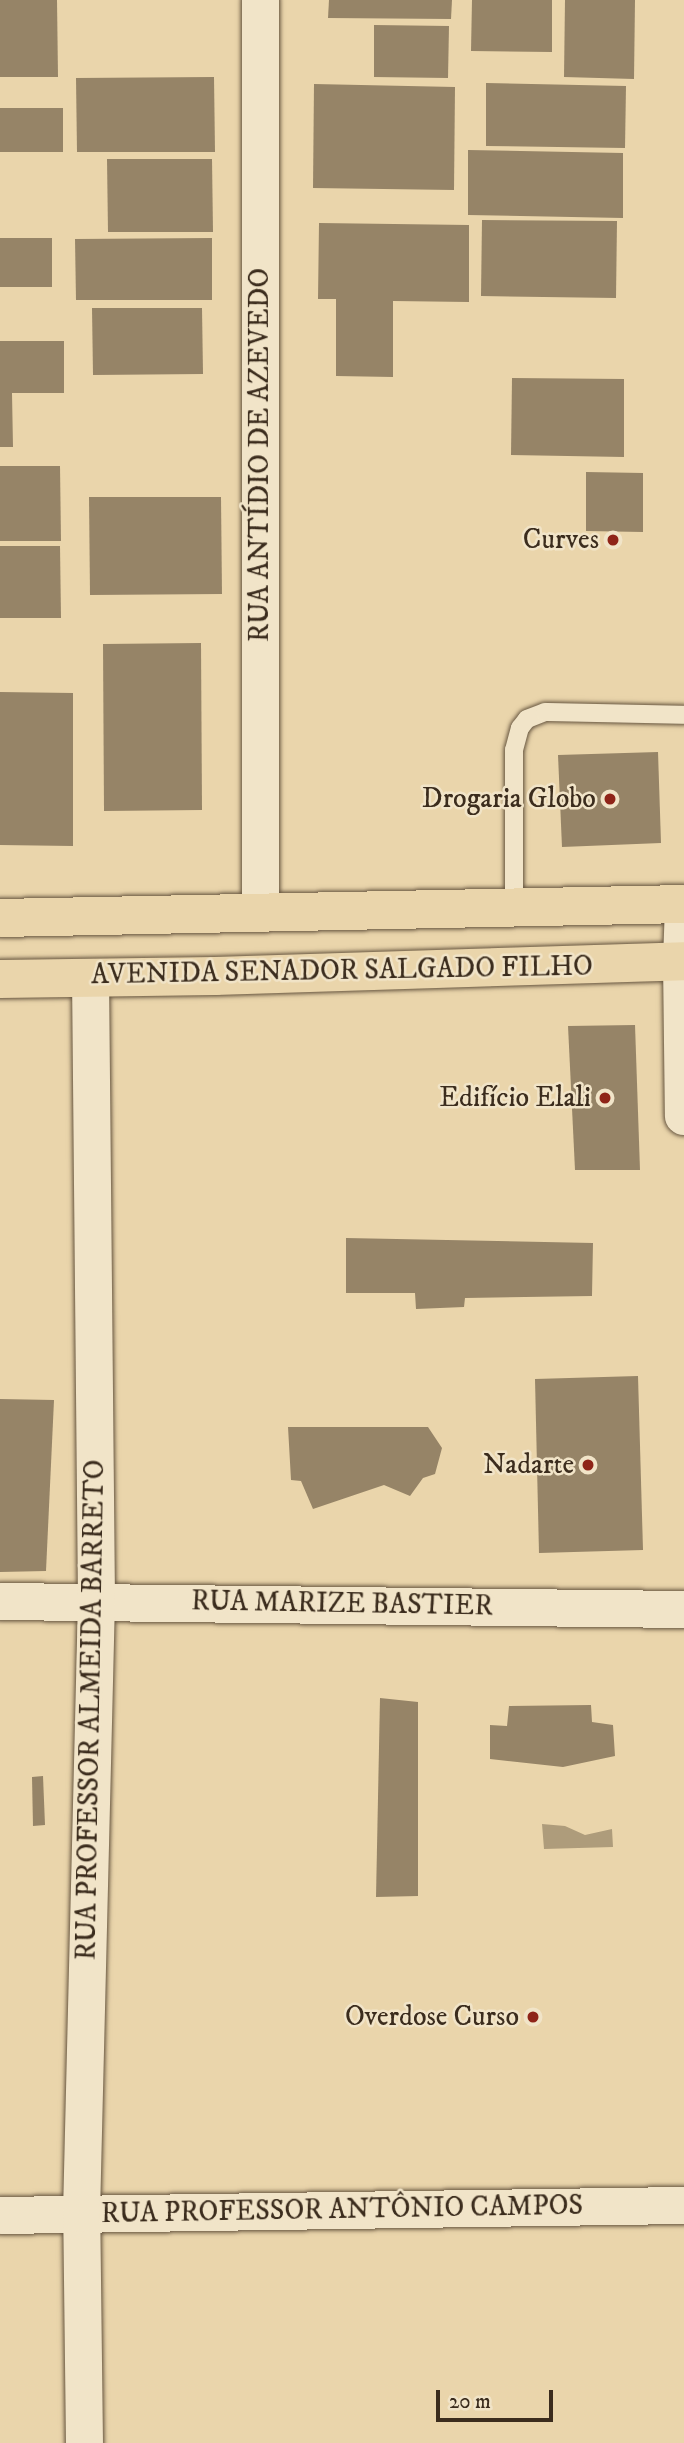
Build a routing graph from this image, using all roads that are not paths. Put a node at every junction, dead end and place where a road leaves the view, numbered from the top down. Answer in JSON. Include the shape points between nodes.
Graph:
{"nodes":[{"id":1,"x":260,"y":0,"type":"edge"},
{"id":2,"x":684,"y":715,"type":"edge"},
{"id":3,"x":684,"y":905,"type":"edge"},
{"id":4,"x":514,"y":907,"type":"junction"},
{"id":5,"x":260,"y":910,"type":"junction"},
{"id":6,"x":0,"y":918,"type":"edge"},
{"id":7,"x":683,"y":961,"type":"edge"},
{"id":8,"x":90,"y":977,"type":"junction"},
{"id":9,"x":0,"y":979,"type":"edge"},
{"id":10,"x":684,"y":1116,"type":"edge"},
{"id":11,"x":96,"y":1600,"type":"junction"},
{"id":12,"x":0,"y":1601,"type":"edge"},
{"id":13,"x":684,"y":1609,"type":"edge"},
{"id":14,"x":684,"y":2205,"type":"edge"},
{"id":15,"x":81,"y":2213,"type":"junction"},
{"id":16,"x":0,"y":2215,"type":"edge"},
{"id":17,"x":84,"y":2443,"type":"edge"}],
"edges":[{"from":1,"to":5,"type":"street","name":"RUA ANTÍDIO DE AZEVEDO"},
{"from":2,"to":4,"type":"lane","via":[[545,712],[527,719],[514,750]]},
{"from":3,"to":4,"type":"highway"},
{"from":3,"to":7,"type":"main road"},
{"from":4,"to":5,"type":"highway"},
{"from":5,"to":6,"type":"highway"},
{"from":7,"to":8,"type":"highway","name":"AVENIDA SENADOR SALGADO FILHO"},
{"from":7,"to":10,"type":"main road"},
{"from":8,"to":9,"type":"highway","name":"AVENIDA SENADOR SALGADO FILHO"},
{"from":8,"to":11,"type":"street","name":"RUA PROFESSOR ALMEIDA BARRETO"},
{"from":11,"to":12,"type":"street","name":"RUA MARIZE BASTIER"},
{"from":11,"to":13,"type":"street","name":"RUA MARIZE BASTIER"},
{"from":11,"to":15,"type":"street","name":"RUA PROFESSOR ALMEIDA BARRETO"},
{"from":14,"to":15,"type":"street","name":"RUA PROFESSOR ANTÔNIO CAMPOS"},
{"from":15,"to":16,"type":"street","name":"RUA PROFESSOR ANTÔNIO CAMPOS"},
{"from":15,"to":17,"type":"street","name":"RUA PROFESSOR ALMEIDA BARRETO"}]}
